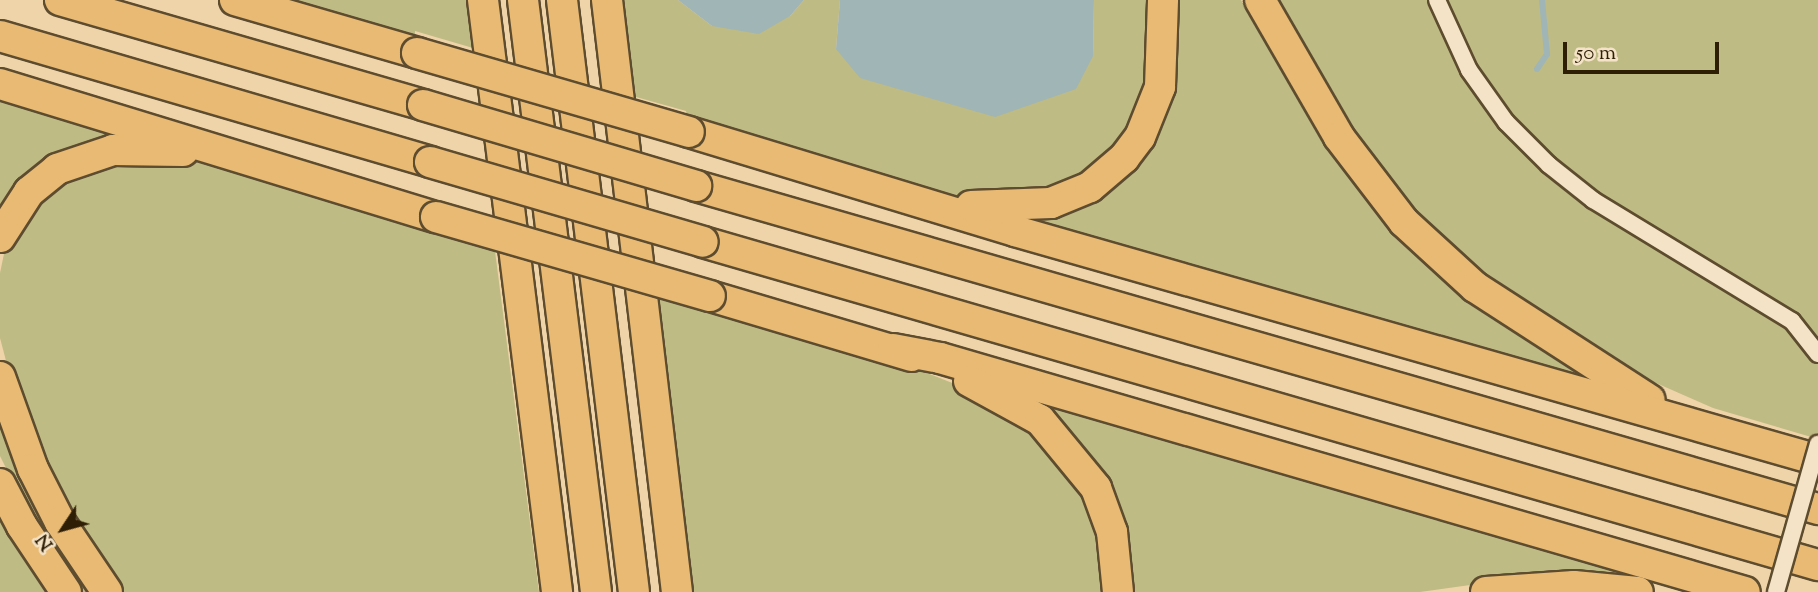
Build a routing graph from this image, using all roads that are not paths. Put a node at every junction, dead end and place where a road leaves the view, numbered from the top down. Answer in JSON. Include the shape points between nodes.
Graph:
{"nodes":[{"id":1,"x":60,"y":0,"type":"edge"},
{"id":2,"x":235,"y":0,"type":"edge"},
{"id":3,"x":483,"y":0,"type":"edge"},
{"id":4,"x":523,"y":0,"type":"edge"},
{"id":5,"x":562,"y":0,"type":"edge"},
{"id":6,"x":607,"y":0,"type":"edge"},
{"id":7,"x":1163,"y":0,"type":"edge"},
{"id":8,"x":1260,"y":0,"type":"edge"},
{"id":9,"x":1437,"y":0,"type":"edge"},
{"id":10,"x":0,"y":36,"type":"edge"},
{"id":11,"x":0,"y":85,"type":"edge"},
{"id":12,"x":270,"y":168,"type":"junction"},
{"id":13,"x":932,"y":203,"type":"junction"},
{"id":14,"x":0,"y":237,"type":"edge"},
{"id":15,"x":893,"y":349,"type":"junction"},
{"id":16,"x":1818,"y":354,"type":"edge"},
{"id":17,"x":0,"y":377,"type":"edge"},
{"id":18,"x":1696,"y":425,"type":"junction"},
{"id":19,"x":1818,"y":444,"type":"edge"},
{"id":20,"x":1818,"y":460,"type":"edge"},
{"id":21,"x":0,"y":484,"type":"edge"},
{"id":22,"x":1818,"y":509,"type":"edge"},
{"id":23,"x":672,"y":541,"type":"junction"},
{"id":24,"x":1818,"y":565,"type":"edge"},
{"id":25,"x":555,"y":586,"type":"edge"},
{"id":26,"x":66,"y":592,"type":"edge"},
{"id":27,"x":107,"y":592,"type":"edge"},
{"id":28,"x":596,"y":592,"type":"edge"},
{"id":29,"x":634,"y":592,"type":"edge"},
{"id":30,"x":677,"y":592,"type":"edge"},
{"id":31,"x":685,"y":592,"type":"edge"},
{"id":32,"x":1118,"y":592,"type":"edge"},
{"id":33,"x":1486,"y":592,"type":"edge"},
{"id":34,"x":1638,"y":592,"type":"edge"},
{"id":35,"x":1745,"y":592,"type":"edge"},
{"id":36,"x":1776,"y":592,"type":"edge"}],
"edges":[{"from":1,"to":22,"type":"highway","bridge":true},
{"from":2,"to":13,"type":"highway","bridge":true},
{"from":3,"to":25,"type":"highway"},
{"from":4,"to":28,"type":"highway"},
{"from":5,"to":29,"type":"highway"},
{"from":6,"to":23,"type":"highway"},
{"from":7,"to":13,"type":"highway","via":[[1160,87],[1152,112],[1140,137],[1105,177],[1071,197],[1034,206]]},
{"from":8,"to":18,"type":"highway","via":[[1339,137],[1404,222],[1475,287],[1534,329],[1615,382]]},
{"from":9,"to":16,"type":"street","via":[[1468,70],[1507,122],[1549,164],[1593,200],[1791,321]]},
{"from":10,"to":24,"type":"highway","bridge":true},
{"from":11,"to":12,"type":"highway"},
{"from":12,"to":14,"type":"highway","via":[[149,148],[90,155],[57,169],[29,192]]},
{"from":12,"to":15,"type":"highway","bridge":true},
{"from":13,"to":18,"type":"highway"},
{"from":15,"to":32,"type":"highway","via":[[993,392],[1040,420],[1096,488],[1112,532]]},
{"from":15,"to":35,"type":"highway","via":[[940,358]]},
{"from":17,"to":27,"type":"highway","via":[[33,469],[60,522]]},
{"from":18,"to":20,"type":"highway"},
{"from":19,"to":36,"type":"street","bridge":true},
{"from":21,"to":26,"type":"highway"},
{"from":23,"to":30,"type":"highway"},
{"from":23,"to":31,"type":"highway"},
{"from":33,"to":34,"type":"highway","via":[[1574,586]]}]}
